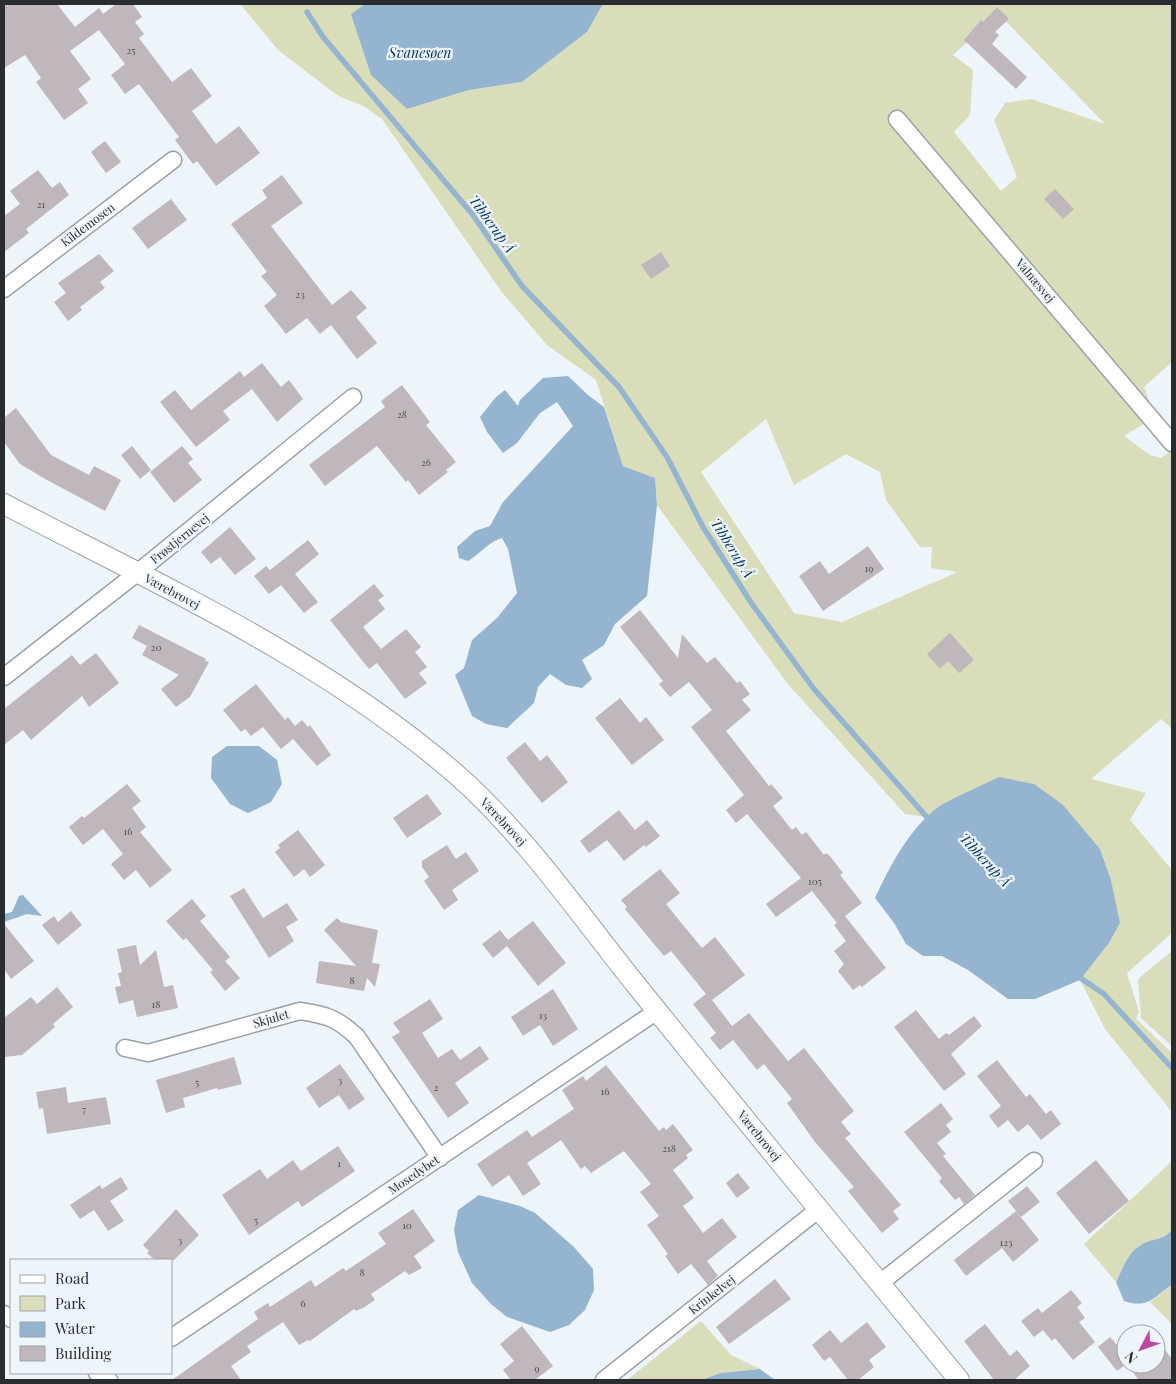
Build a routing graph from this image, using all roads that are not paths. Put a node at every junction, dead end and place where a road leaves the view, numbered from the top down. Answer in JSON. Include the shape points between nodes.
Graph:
{"nodes":[{"id":1,"x":897,"y":119,"type":"dead end"},
{"id":2,"x":173,"y":160,"type":"dead end"},
{"id":3,"x":4,"y":289,"type":"edge"},
{"id":4,"x":353,"y":397,"type":"dead end"},
{"id":5,"x":1172,"y":443,"type":"edge"},
{"id":6,"x":4,"y":504,"type":"edge"},
{"id":7,"x":138,"y":574,"type":"junction"},
{"id":8,"x":4,"y":677,"type":"edge"},
{"id":9,"x":657,"y":1011,"type":"junction"},
{"id":10,"x":125,"y":1048,"type":"dead end"},
{"id":11,"x":440,"y":1158,"type":"junction"},
{"id":12,"x":1034,"y":1160,"type":"dead end"},
{"id":13,"x":819,"y":1209,"type":"junction"},
{"id":14,"x":880,"y":1283,"type":"junction"},
{"id":15,"x":172,"y":1337,"type":"edge"},
{"id":16,"x":604,"y":1380,"type":"edge"},
{"id":17,"x":959,"y":1380,"type":"edge"}],
"edges":[{"from":1,"to":5,"type":"street","name":"Valnæsvej"},
{"from":2,"to":3,"type":"street","name":"Kildemosen"},
{"from":4,"to":7,"type":"street","name":"Frøstjernevej"},
{"from":6,"to":7,"type":"street","name":"Værebrovej"},
{"from":7,"to":8,"type":"street","name":"Frøstjernevej"},
{"from":7,"to":9,"type":"street","name":"Værebrovej","via":[[347,690],[458,776],[534,856]]},
{"from":9,"to":11,"type":"street","name":"Mosedybet"},
{"from":9,"to":13,"type":"street","name":"Værebrovej"},
{"from":10,"to":11,"type":"street","name":"Skjulet","via":[[148,1053],[300,1011],[324,1014],[341,1022],[357,1037]]},
{"from":11,"to":15,"type":"street","name":"Mosedybet"},
{"from":12,"to":14,"type":"street"},
{"from":13,"to":14,"type":"street","name":"Værebrovej"},
{"from":13,"to":16,"type":"street","name":"Krinkelvej"},
{"from":14,"to":17,"type":"street","name":"Værebrovej"}]}
